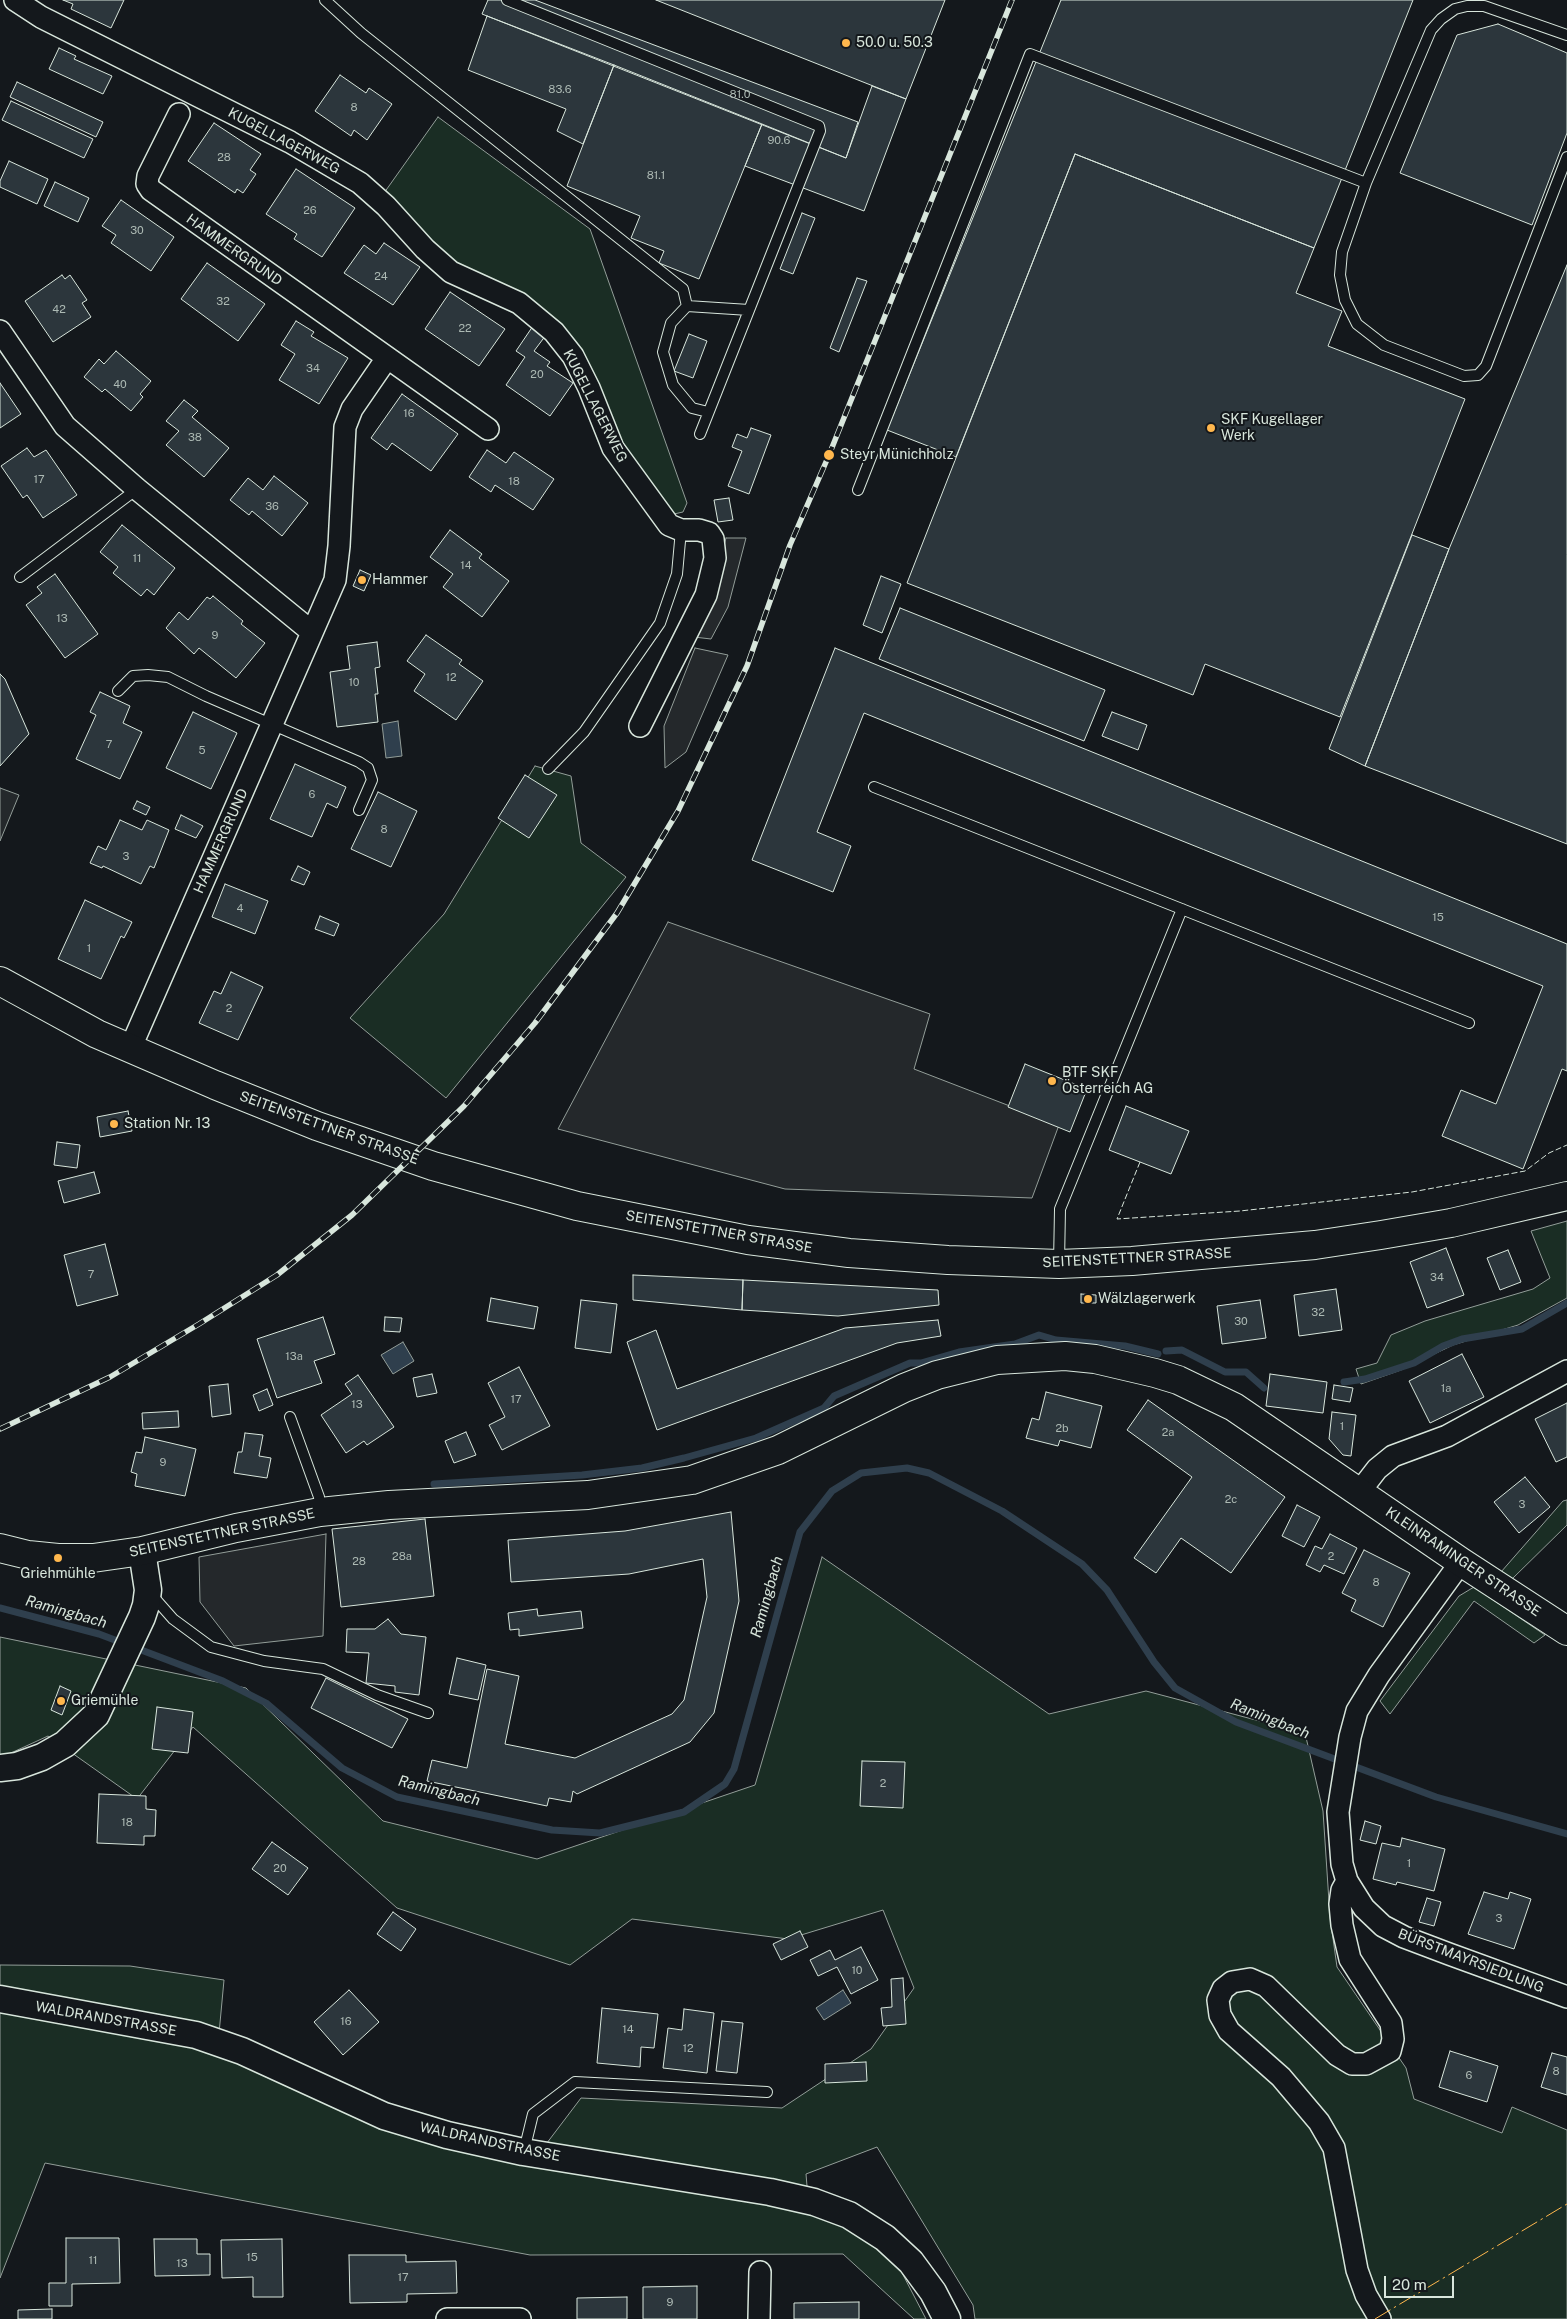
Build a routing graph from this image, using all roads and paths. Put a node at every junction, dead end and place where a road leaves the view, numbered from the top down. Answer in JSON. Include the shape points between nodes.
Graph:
{"nodes":[{"id":1,"x":15,"y":0,"type":"edge"},
{"id":2,"x":326,"y":0,"type":"edge"},
{"id":3,"x":507,"y":0,"type":"edge"},
{"id":4,"x":1567,"y":35,"type":"edge"},
{"id":5,"x":179,"y":114,"type":"dead end"},
{"id":6,"x":1567,"y":157,"type":"edge"},
{"id":7,"x":1366,"y":183,"type":"junction"},
{"id":8,"x":687,"y":306,"type":"junction"},
{"id":9,"x":749,"y":310,"type":"junction"},
{"id":10,"x":0,"y":331,"type":"edge"},
{"id":11,"x":387,"y":358,"type":"junction"},
{"id":12,"x":708,"y":412,"type":"junction"},
{"id":13,"x":488,"y":429,"type":"dead end"},
{"id":14,"x":700,"y":434,"type":"dead end"},
{"id":15,"x":136,"y":489,"type":"junction"},
{"id":16,"x":858,"y":490,"type":"dead end"},
{"id":17,"x":681,"y":530,"type":"junction"},
{"id":18,"x":20,"y":577,"type":"dead end"},
{"id":19,"x":312,"y":632,"type":"junction"},
{"id":20,"x":118,"y":690,"type":"dead end"},
{"id":21,"x":272,"y":724,"type":"junction"},
{"id":22,"x":640,"y":726,"type":"dead end"},
{"id":23,"x":548,"y":770,"type":"dead end"},
{"id":24,"x":874,"y":787,"type":"dead end"},
{"id":25,"x":359,"y":810,"type":"dead end"},
{"id":26,"x":1182,"y":909,"type":"junction"},
{"id":27,"x":0,"y":982,"type":"edge"},
{"id":28,"x":1469,"y":1023,"type":"dead end"},
{"id":29,"x":130,"y":1049,"type":"junction"},
{"id":30,"x":1567,"y":1196,"type":"edge"},
{"id":31,"x":1058,"y":1264,"type":"junction"},
{"id":32,"x":1567,"y":1371,"type":"edge"},
{"id":33,"x":904,"y":1388,"type":"joint"},
{"id":34,"x":290,"y":1417,"type":"dead end"},
{"id":35,"x":1360,"y":1492,"type":"junction"},
{"id":36,"x":320,"y":1512,"type":"junction"},
{"id":37,"x":0,"y":1548,"type":"edge"},
{"id":38,"x":142,"y":1551,"type":"junction"},
{"id":39,"x":1461,"y":1562,"type":"junction"},
{"id":40,"x":148,"y":1590,"type":"junction"},
{"id":41,"x":1567,"y":1632,"type":"edge"},
{"id":42,"x":428,"y":1713,"type":"dead end"},
{"id":43,"x":0,"y":1768,"type":"edge"},
{"id":44,"x":1347,"y":1881,"type":"junction"},
{"id":45,"x":1567,"y":1997,"type":"edge"},
{"id":46,"x":0,"y":1999,"type":"edge"},
{"id":47,"x":767,"y":2092,"type":"dead end"},
{"id":48,"x":524,"y":2152,"type":"junction"},
{"id":49,"x":760,"y":2272,"type":"dead end"},
{"id":50,"x":446,"y":2319,"type":"edge"},
{"id":51,"x":520,"y":2319,"type":"edge"},
{"id":52,"x":759,"y":2319,"type":"edge"},
{"id":53,"x":947,"y":2319,"type":"edge"},
{"id":54,"x":1380,"y":2319,"type":"edge"}],
"edges":[{"from":1,"to":17,"type":"street","name":"KUGELLAGERWEG","via":[[41,17],[290,142],[360,183],[386,206],[424,250],[451,272],[510,299],[528,311],[554,332],[573,356],[613,448],[669,525]]},
{"from":2,"to":8,"type":"lane","via":[[361,33],[682,289]]},
{"from":3,"to":9,"type":"lane","via":[[819,126],[820,131]]},
{"from":4,"to":7,"type":"lane","via":[[1484,6],[1455,9],[1441,19],[1431,30]]},
{"from":5,"to":11,"type":"street","name":"HAMMERGRUND","via":[[148,176],[150,190]]},
{"from":6,"to":7,"type":"lane","via":[[1486,366],[1478,375],[1464,376],[1384,345],[1358,324],[1345,300],[1340,275],[1342,252]]},
{"from":7,"to":16,"type":"lane","via":[[1030,54]]},
{"from":8,"to":9,"type":"lane"},
{"from":8,"to":12,"type":"lane","via":[[671,324],[663,352],[673,385],[692,408]]},
{"from":9,"to":12,"type":"lane"},
{"from":10,"to":15,"type":"street","via":[[66,426]]},
{"from":11,"to":13,"type":"street","name":"HAMMERGRUND"},
{"from":11,"to":19,"type":"street","name":"HAMMERGRUND","via":[[352,409],[346,427],[340,546],[335,580]]},
{"from":12,"to":14,"type":"lane"},
{"from":15,"to":18,"type":"lane"},
{"from":15,"to":19,"type":"street"},
{"from":17,"to":22,"type":"street","via":[[699,530],[712,536],[714,565],[706,595]]},
{"from":17,"to":23,"type":"lane","via":[[677,574],[660,623],[584,732]]},
{"from":19,"to":21,"type":"street","name":"HAMMERGRUND"},
{"from":20,"to":21,"type":"lane","via":[[132,676],[168,677]]},
{"from":21,"to":25,"type":"lane","via":[[368,768],[372,780]]},
{"from":21,"to":29,"type":"street","name":"HAMMERGRUND"},
{"from":24,"to":26,"type":"lane"},
{"from":26,"to":28,"type":"lane"},
{"from":26,"to":31,"type":"lane","via":[[1060,1209]]},
{"from":27,"to":29,"type":"main road","name":"SEITENSTETTNER STRASSE"},
{"from":29,"to":31,"type":"main road","name":"SEITENSTETTNER STRASSE","via":[[317,1126],[433,1166],[577,1206],[748,1240],[849,1253]]},
{"from":30,"to":31,"type":"main road","name":"SEITENSTETTNER STRASSE","via":[[1451,1223],[1315,1244],[1189,1257]]},
{"from":32,"to":35,"type":"street","via":[[1447,1436],[1392,1456],[1377,1469]]},
{"from":33,"to":35,"type":"main road","name":"KLEINRAMINGER STRASSE","via":[[966,1366],[1013,1358],[1065,1356],[1129,1366],[1178,1380],[1234,1407]]},
{"from":33,"to":36,"type":"main road","name":"SEITENSTETTNER STRASSE","via":[[778,1450],[692,1480],[588,1495],[389,1504]]},
{"from":34,"to":36,"type":"lane","via":[[319,1497]]},
{"from":35,"to":39,"type":"main road","name":"KLEINRAMINGER STRASSE"},
{"from":36,"to":38,"type":"main road","name":"SEITENSTETTNER STRASSE"},
{"from":37,"to":38,"type":"main road","name":"SEITENSTETTNER STRASSE","via":[[58,1558],[93,1558]]},
{"from":38,"to":40,"type":"street"},
{"from":39,"to":41,"type":"main road","name":"KLEINRAMINGER STRASSE"},
{"from":39,"to":44,"type":"street","name":"BÜRSTMAYRSIEDLUNG","via":[[1375,1680],[1358,1710],[1350,1737],[1338,1812],[1339,1850]]},
{"from":40,"to":42,"type":"lane","via":[[173,1619],[211,1647],[264,1661],[323,1668],[377,1696]]},
{"from":40,"to":43,"type":"street","via":[[142,1617],[96,1715],[65,1744],[42,1757]]},
{"from":44,"to":45,"type":"street","name":"BÜRSTMAYRSIEDLUNG","via":[[1364,1908],[1383,1926]]},
{"from":44,"to":54,"type":"street","via":[[1340,1904],[1350,1959],[1391,2023],[1393,2039],[1390,2051],[1366,2064],[1352,2064],[1338,2055],[1266,1986],[1250,1979],[1232,1982],[1223,1989],[1218,2000],[1220,2014],[1229,2031],[1281,2077],[1319,2122],[1334,2148],[1357,2270]]},
{"from":46,"to":48,"type":"street","name":"WALDRANDSTRASSE","via":[[196,2035],[242,2051],[384,2116],[446,2135]]},
{"from":47,"to":48,"type":"lane","via":[[575,2082],[534,2114]]},
{"from":48,"to":53,"type":"street","name":"WALDRANDSTRASSE","via":[[770,2192],[814,2202],[849,2215],[885,2238],[911,2262],[933,2292]]},
{"from":49,"to":52,"type":"street"},
{"from":50,"to":51,"type":"street"}]}
